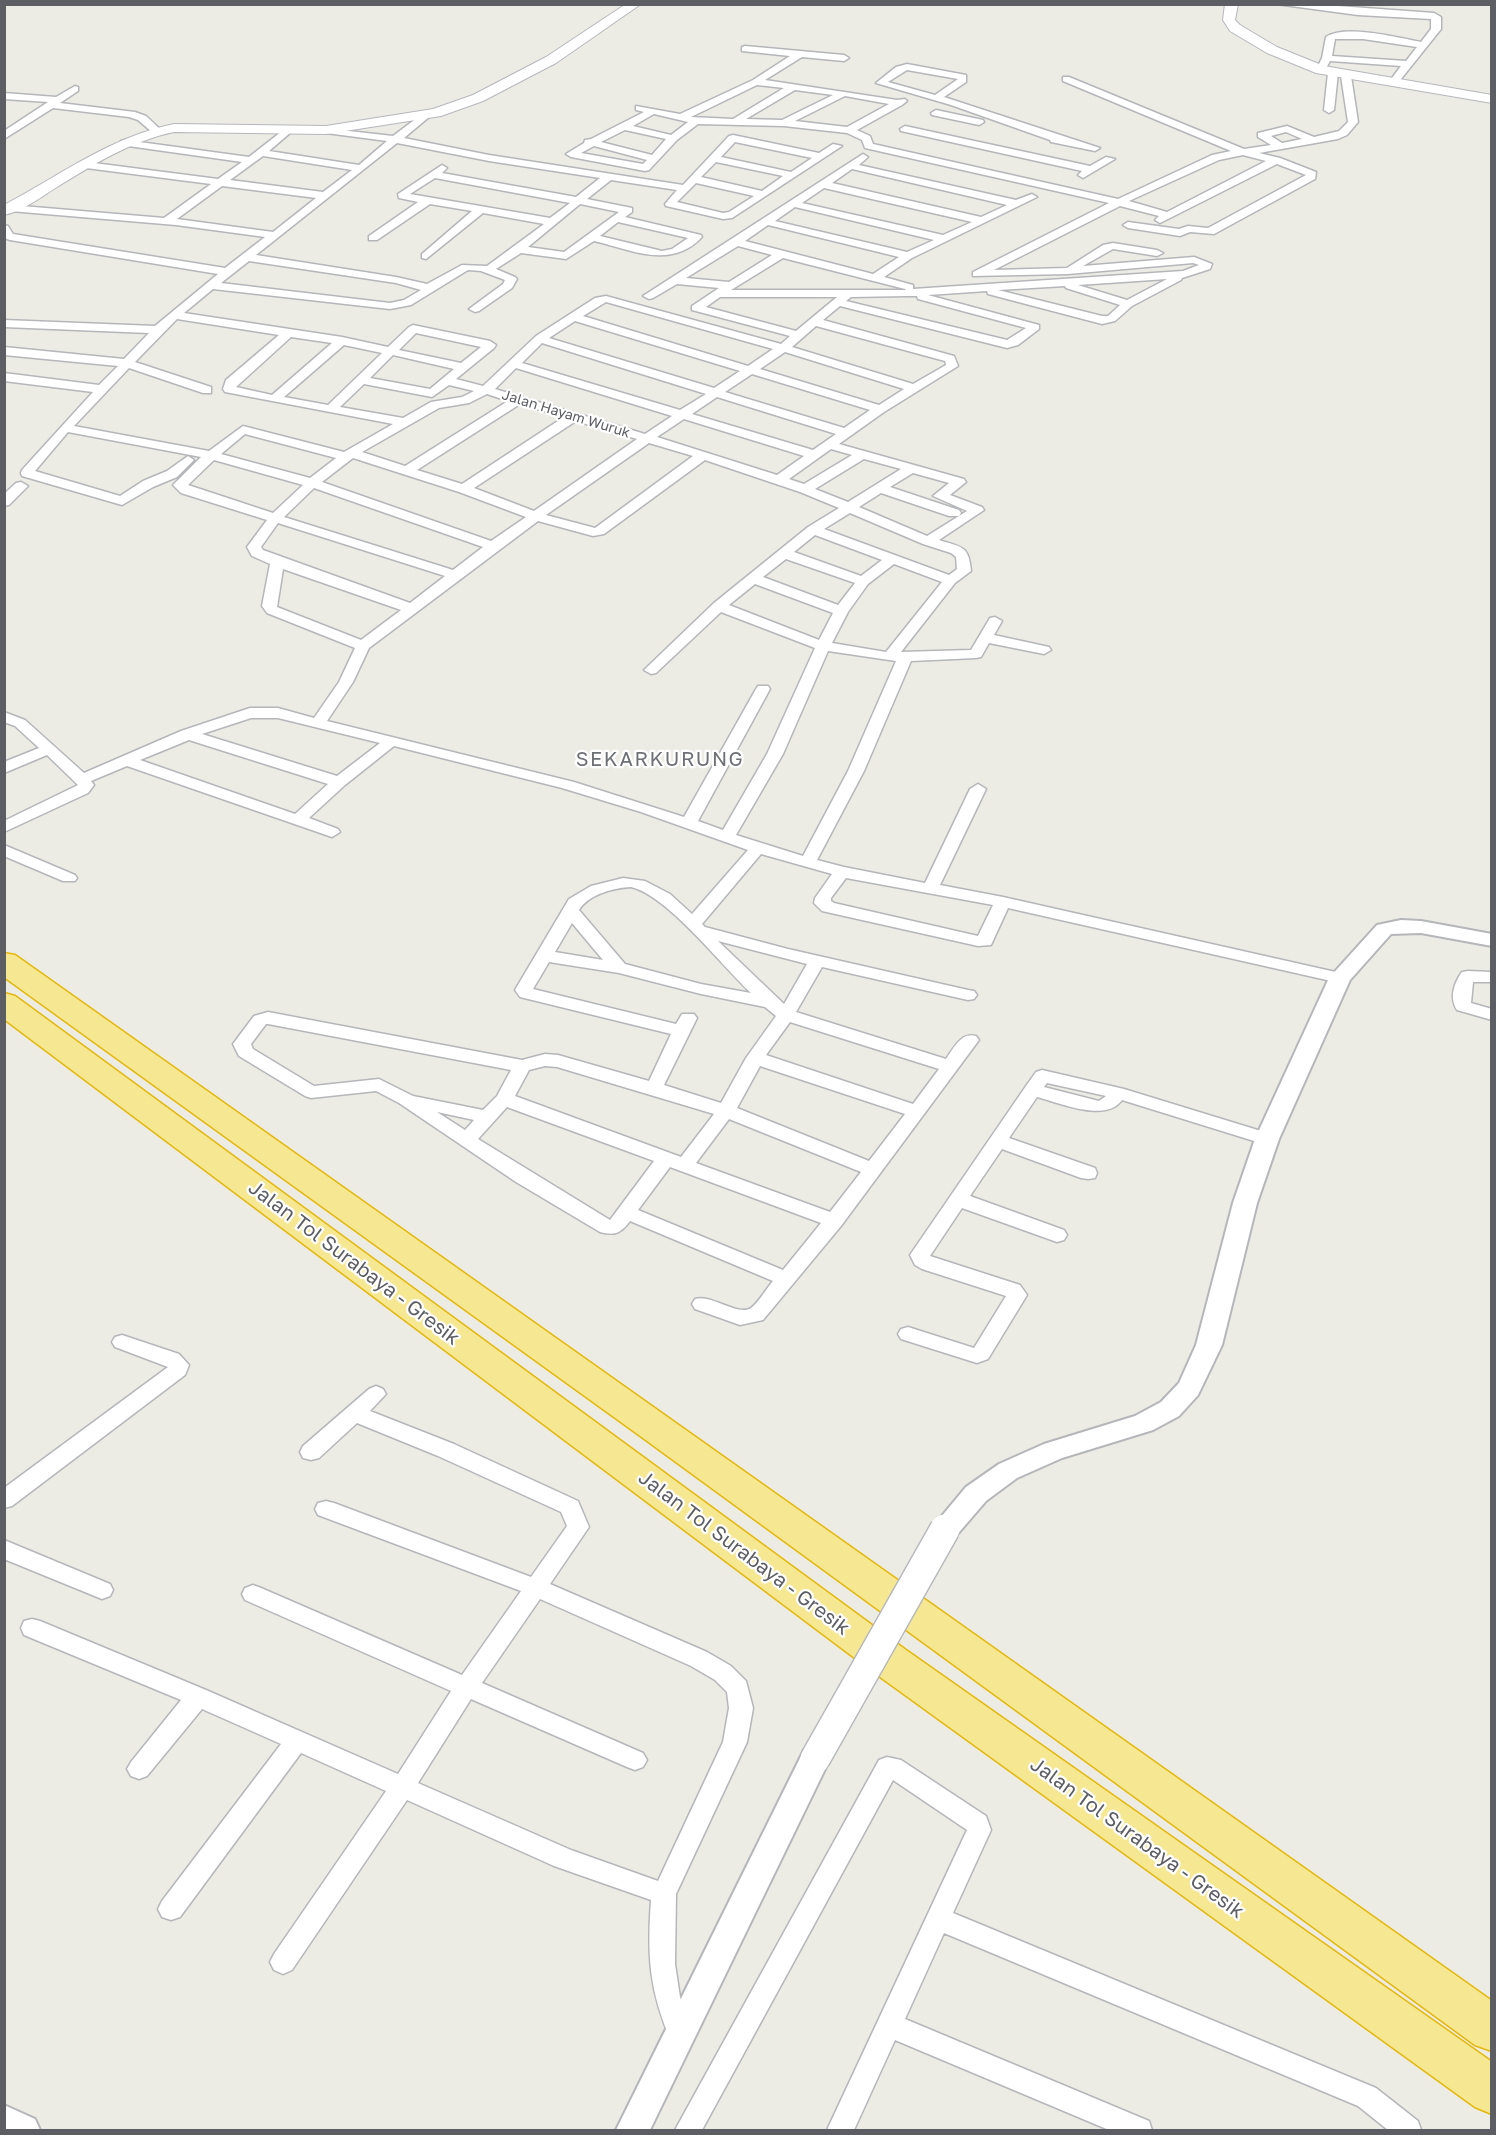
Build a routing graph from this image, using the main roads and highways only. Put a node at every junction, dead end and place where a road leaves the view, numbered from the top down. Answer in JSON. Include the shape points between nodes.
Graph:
{"nodes":[{"id":1,"x":635,"y":4,"type":"edge"},
{"id":2,"x":1232,"y":4,"type":"edge"},
{"id":3,"x":1491,"y":99,"type":"edge"},
{"id":4,"x":7,"y":209,"type":"edge"},
{"id":5,"x":4,"y":962,"type":"edge"},
{"id":6,"x":4,"y":1003,"type":"edge"},
{"id":7,"x":1491,"y":2029,"type":"edge"},
{"id":8,"x":1491,"y":2091,"type":"edge"}],
"edges":[{"from":1,"to":4,"type":"main road","via":[[551,60],[455,107],[326,130],[156,130],[125,143]]},
{"from":2,"to":3,"type":"main road","via":[[1229,20],[1235,28],[1272,50],[1332,69]]},
{"from":5,"to":7,"type":"highway"},
{"from":6,"to":8,"type":"highway","name":"Jalan Tol Surabaya - Gresik","via":[[891,1662]]}]}
